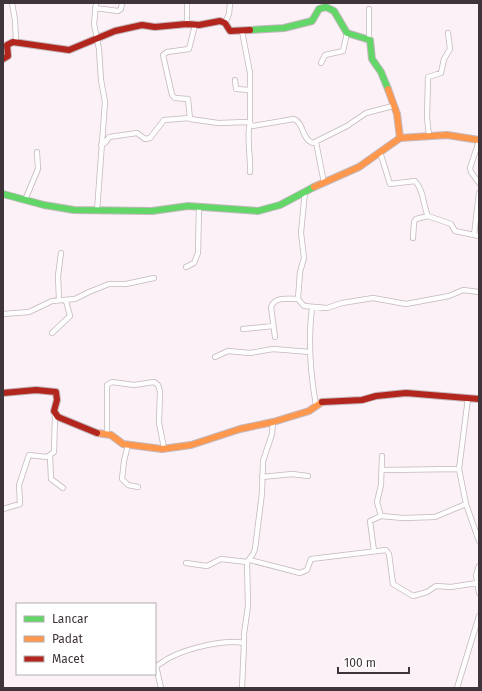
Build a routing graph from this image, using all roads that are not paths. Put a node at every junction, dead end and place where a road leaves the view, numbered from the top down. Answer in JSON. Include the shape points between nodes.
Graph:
{"nodes":[{"id":1,"x":12,"y":3,"type":"edge"},
{"id":2,"x":122,"y":3,"type":"edge"},
{"id":3,"x":187,"y":3,"type":"edge"},
{"id":4,"x":230,"y":3,"type":"edge"},
{"id":5,"x":96,"y":6,"type":"edge"},
{"id":6,"x":369,"y":9,"type":"dead end"},
{"id":7,"x":225,"y":23,"type":"junction"},
{"id":8,"x":187,"y":24,"type":"junction"},
{"id":9,"x":195,"y":25,"type":"junction"},
{"id":10,"x":242,"y":31,"type":"junction"},
{"id":11,"x":448,"y":32,"type":"dead end"},
{"id":12,"x":347,"y":33,"type":"junction"},
{"id":13,"x":97,"y":39,"type":"junction"},
{"id":14,"x":369,"y":40,"type":"junction"},
{"id":15,"x":16,"y":42,"type":"junction"},
{"id":16,"x":3,"y":59,"type":"edge"},
{"id":17,"x":321,"y":63,"type":"dead end"},
{"id":18,"x":235,"y":80,"type":"dead end"},
{"id":19,"x":250,"y":90,"type":"junction"},
{"id":20,"x":393,"y":106,"type":"junction"},
{"id":21,"x":190,"y":118,"type":"junction"},
{"id":22,"x":250,"y":124,"type":"junction"},
{"id":23,"x":428,"y":135,"type":"junction"},
{"id":24,"x":400,"y":138,"type":"junction"},
{"id":25,"x":479,"y":141,"type":"edge"},
{"id":26,"x":316,"y":142,"type":"junction"},
{"id":27,"x":101,"y":145,"type":"junction"},
{"id":28,"x":37,"y":152,"type":"dead end"},
{"id":29,"x":380,"y":152,"type":"junction"},
{"id":30,"x":250,"y":172,"type":"dead end"},
{"id":31,"x":324,"y":183,"type":"junction"},
{"id":32,"x":479,"y":183,"type":"edge"},
{"id":33,"x":305,"y":191,"type":"junction"},
{"id":34,"x":479,"y":193,"type":"edge"},
{"id":35,"x":3,"y":194,"type":"edge"},
{"id":36,"x":25,"y":200,"type":"junction"},
{"id":37,"x":199,"y":206,"type":"junction"},
{"id":38,"x":97,"y":211,"type":"junction"},
{"id":39,"x":428,"y":216,"type":"junction"},
{"id":40,"x":477,"y":236,"type":"edge"},
{"id":41,"x":413,"y":238,"type":"dead end"},
{"id":42,"x":61,"y":253,"type":"dead end"},
{"id":43,"x":186,"y":267,"type":"dead end"},
{"id":44,"x":154,"y":278,"type":"dead end"},
{"id":45,"x":479,"y":292,"type":"edge"},
{"id":46,"x":298,"y":299,"type":"junction"},
{"id":47,"x":59,"y":300,"type":"junction"},
{"id":48,"x":66,"y":301,"type":"junction"},
{"id":49,"x":312,"y":307,"type":"junction"},
{"id":50,"x":3,"y":314,"type":"edge"},
{"id":51,"x":273,"y":326,"type":"junction"},
{"id":52,"x":243,"y":329,"type":"dead end"},
{"id":53,"x":52,"y":333,"type":"dead end"},
{"id":54,"x":275,"y":337,"type":"dead end"},
{"id":55,"x":310,"y":352,"type":"junction"},
{"id":56,"x":215,"y":357,"type":"dead end"},
{"id":57,"x":3,"y":393,"type":"edge"},
{"id":58,"x":468,"y":398,"type":"junction"},
{"id":59,"x":479,"y":399,"type":"edge"},
{"id":60,"x":316,"y":405,"type":"junction"},
{"id":61,"x":56,"y":414,"type":"junction"},
{"id":62,"x":273,"y":422,"type":"junction"},
{"id":63,"x":107,"y":434,"type":"junction"},
{"id":64,"x":128,"y":445,"type":"junction"},
{"id":65,"x":164,"y":448,"type":"junction"},
{"id":66,"x":50,"y":456,"type":"junction"},
{"id":67,"x":382,"y":456,"type":"dead end"},
{"id":68,"x":382,"y":470,"type":"junction"},
{"id":69,"x":459,"y":470,"type":"junction"},
{"id":70,"x":308,"y":476,"type":"dead end"},
{"id":71,"x":262,"y":477,"type":"junction"},
{"id":72,"x":138,"y":487,"type":"dead end"},
{"id":73,"x":63,"y":488,"type":"dead end"},
{"id":74,"x":466,"y":504,"type":"junction"},
{"id":75,"x":3,"y":509,"type":"edge"},
{"id":76,"x":381,"y":516,"type":"junction"},
{"id":77,"x":476,"y":528,"type":"edge"},
{"id":78,"x":479,"y":541,"type":"edge"},
{"id":79,"x":374,"y":551,"type":"junction"},
{"id":80,"x":248,"y":561,"type":"junction"},
{"id":81,"x":186,"y":563,"type":"dead end"},
{"id":82,"x":479,"y":566,"type":"edge"},
{"id":83,"x":478,"y":583,"type":"junction"},
{"id":84,"x":479,"y":593,"type":"edge"},
{"id":85,"x":479,"y":616,"type":"edge"},
{"id":86,"x":244,"y":644,"type":"junction"},
{"id":87,"x":156,"y":665,"type":"edge"},
{"id":88,"x":156,"y":670,"type":"edge"},
{"id":89,"x":161,"y":688,"type":"edge"},
{"id":90,"x":242,"y":688,"type":"edge"},
{"id":91,"x":457,"y":688,"type":"edge"}],
"edges":[{"from":1,"to":15,"type":"street"},
{"from":2,"to":5,"type":"street","via":[[118,11]]},
{"from":3,"to":8,"type":"street"},
{"from":4,"to":7,"type":"street"},
{"from":5,"to":13,"type":"street","via":[[94,24]]},
{"from":6,"to":14,"type":"street"},
{"from":7,"to":9,"type":"street","via":[[220,21]]},
{"from":7,"to":10,"type":"street","via":[[230,31]]},
{"from":8,"to":9,"type":"street"},
{"from":8,"to":13,"type":"street","via":[[155,27],[136,25]]},
{"from":9,"to":21,"type":"street","via":[[189,49],[166,52],[163,55],[172,96],[188,99]]},
{"from":10,"to":12,"type":"street","via":[[284,28],[309,22],[324,7],[334,11]]},
{"from":10,"to":19,"type":"street"},
{"from":11,"to":23,"type":"street","via":[[451,46],[444,59],[441,73],[428,77]]},
{"from":12,"to":14,"type":"street"},
{"from":12,"to":17,"type":"street","via":[[343,51],[325,55]]},
{"from":13,"to":15,"type":"street","via":[[69,50]]},
{"from":13,"to":27,"type":"street","via":[[100,80],[105,102]]},
{"from":14,"to":20,"type":"street","via":[[372,62],[382,73]]},
{"from":15,"to":16,"type":"street","via":[[7,45],[8,56]]},
{"from":18,"to":19,"type":"street","via":[[236,89]]},
{"from":19,"to":22,"type":"street"},
{"from":20,"to":24,"type":"street","via":[[400,127]]},
{"from":20,"to":26,"type":"street","via":[[366,113]]},
{"from":21,"to":22,"type":"street","via":[[218,123]]},
{"from":21,"to":27,"type":"street","via":[[164,120],[152,137],[147,139],[137,133],[114,135]]},
{"from":22,"to":26,"type":"street","via":[[253,126],[294,119],[309,142]]},
{"from":22,"to":30,"type":"street"},
{"from":23,"to":24,"type":"street"},
{"from":23,"to":25,"type":"street","via":[[447,135]]},
{"from":24,"to":29,"type":"street"},
{"from":25,"to":32,"type":"street","via":[[470,168]]},
{"from":26,"to":31,"type":"street"},
{"from":27,"to":38,"type":"street"},
{"from":28,"to":36,"type":"street","via":[[38,169]]},
{"from":29,"to":31,"type":"street","via":[[359,167]]},
{"from":29,"to":39,"type":"street","via":[[390,184],[412,181],[418,183]]},
{"from":31,"to":33,"type":"street"},
{"from":33,"to":37,"type":"street","via":[[280,205],[258,210]]},
{"from":33,"to":46,"type":"street","via":[[301,233],[304,258]]},
{"from":34,"to":40,"type":"street"},
{"from":35,"to":36,"type":"street"},
{"from":36,"to":38,"type":"street","via":[[58,208]]},
{"from":37,"to":38,"type":"street","via":[[152,211]]},
{"from":37,"to":43,"type":"street","via":[[198,253],[194,263]]},
{"from":39,"to":40,"type":"street","via":[[451,224],[456,231]]},
{"from":39,"to":41,"type":"street","via":[[416,219]]},
{"from":42,"to":47,"type":"street","via":[[58,276]]},
{"from":44,"to":48,"type":"street","via":[[132,283],[109,284],[76,300]]},
{"from":45,"to":49,"type":"street","via":[[463,290],[450,296],[406,304],[373,298],[342,302],[327,308]]},
{"from":46,"to":49,"type":"street","via":[[304,306]]},
{"from":46,"to":51,"type":"street","via":[[275,300],[271,307]]},
{"from":47,"to":48,"type":"street"},
{"from":47,"to":50,"type":"street","via":[[29,312]]},
{"from":48,"to":53,"type":"street","via":[[70,316]]},
{"from":49,"to":55,"type":"street","via":[[309,329]]},
{"from":51,"to":52,"type":"street"},
{"from":51,"to":54,"type":"street"},
{"from":55,"to":56,"type":"street","via":[[273,349],[250,353],[228,351]]},
{"from":55,"to":60,"type":"street"},
{"from":57,"to":61,"type":"street","via":[[36,390],[56,392]]},
{"from":58,"to":59,"type":"street"},
{"from":58,"to":60,"type":"street","via":[[406,393],[362,400],[329,400]]},
{"from":58,"to":69,"type":"street"},
{"from":60,"to":62,"type":"street","via":[[309,411]]},
{"from":61,"to":63,"type":"street","via":[[94,432]]},
{"from":61,"to":66,"type":"street","via":[[54,452]]},
{"from":62,"to":65,"type":"street","via":[[240,428],[191,445]]},
{"from":62,"to":71,"type":"street","via":[[272,434],[263,461]]},
{"from":63,"to":64,"type":"street"},
{"from":63,"to":65,"type":"street","via":[[107,385],[112,382],[134,385],[154,382],[158,384],[160,391],[159,423]]},
{"from":64,"to":65,"type":"street"},
{"from":64,"to":72,"type":"street","via":[[122,479],[128,485]]},
{"from":66,"to":73,"type":"street","via":[[51,479]]},
{"from":66,"to":75,"type":"street","via":[[29,455],[19,485],[20,504]]},
{"from":67,"to":68,"type":"street"},
{"from":68,"to":69,"type":"street"},
{"from":68,"to":76,"type":"street","via":[[377,502]]},
{"from":69,"to":74,"type":"street"},
{"from":70,"to":71,"type":"street","via":[[292,474]]},
{"from":71,"to":80,"type":"street","via":[[255,549]]},
{"from":74,"to":76,"type":"street","via":[[435,517]]},
{"from":74,"to":77,"type":"street"},
{"from":76,"to":79,"type":"street","via":[[370,521]]},
{"from":77,"to":78,"type":"street"},
{"from":79,"to":80,"type":"street","via":[[312,559],[307,570],[300,573]]},
{"from":79,"to":83,"type":"street","via":[[388,552],[393,584],[413,596],[428,592],[436,586],[451,587]]},
{"from":80,"to":81,"type":"street","via":[[221,559],[212,565],[202,566]]},
{"from":80,"to":86,"type":"street","via":[[248,606]]},
{"from":82,"to":83,"type":"street","via":[[476,575]]},
{"from":83,"to":84,"type":"street"},
{"from":85,"to":91,"type":"street"},
{"from":86,"to":87,"type":"street","via":[[216,643],[172,656]]},
{"from":86,"to":90,"type":"street"},
{"from":88,"to":89,"type":"street"}]}
